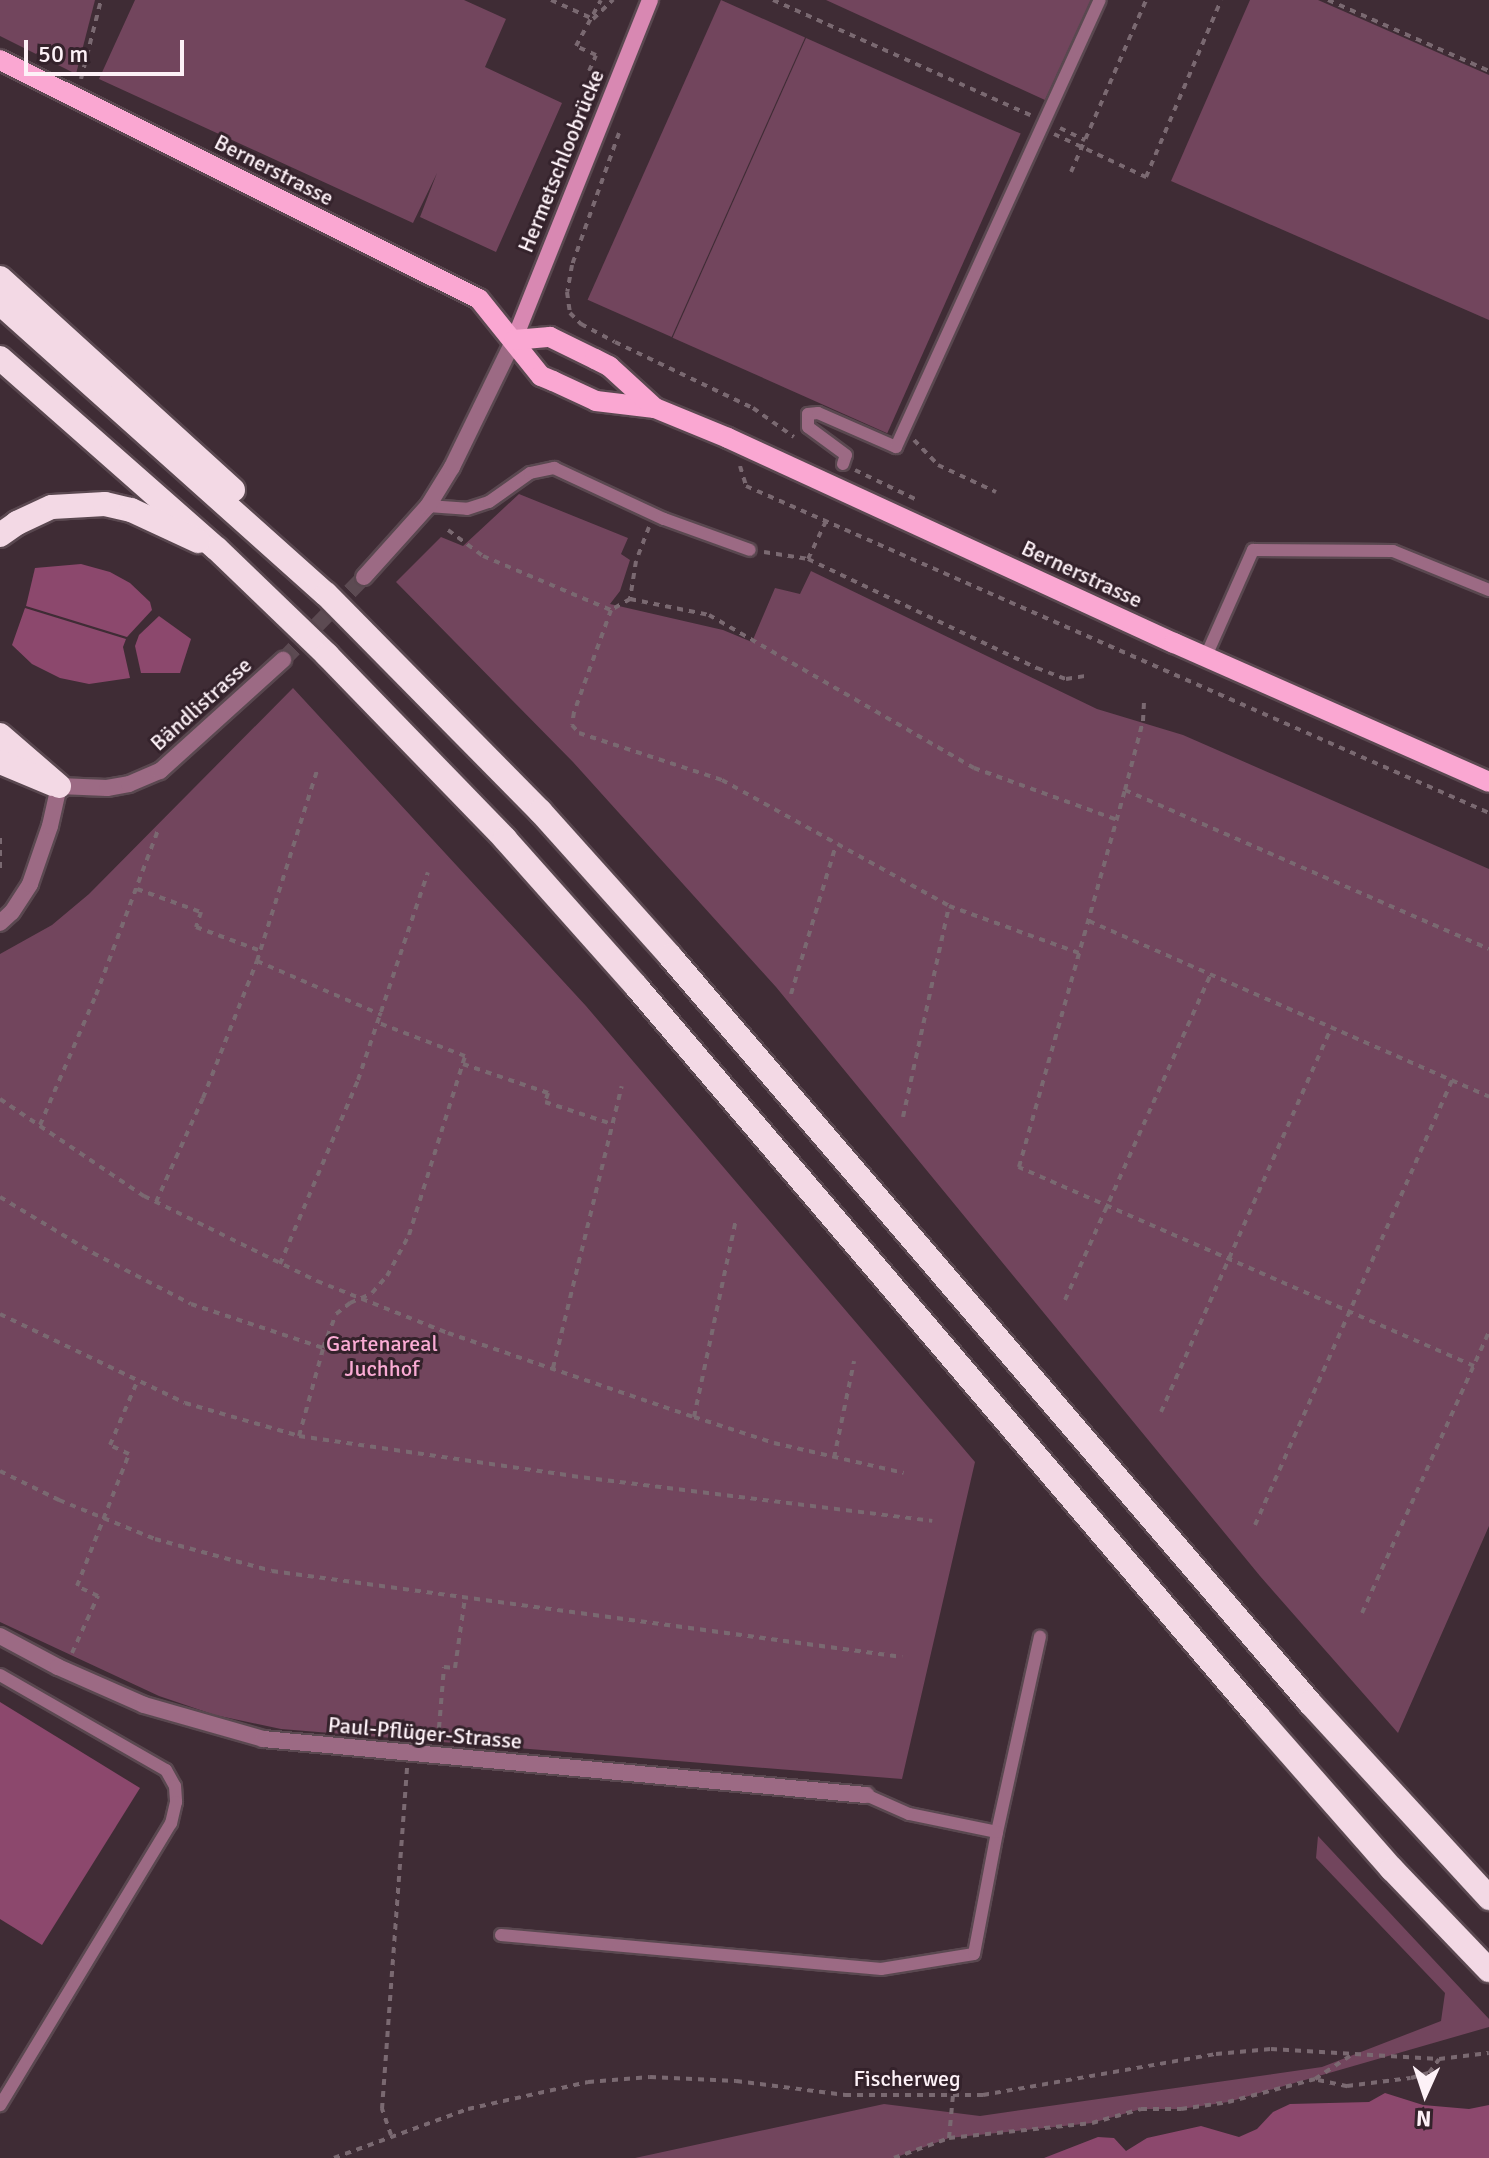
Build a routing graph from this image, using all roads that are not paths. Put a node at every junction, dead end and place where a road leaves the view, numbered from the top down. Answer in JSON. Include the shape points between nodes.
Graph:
{"nodes":[{"id":1,"x":650,"y":0,"type":"edge"},
{"id":2,"x":1100,"y":0,"type":"edge"},
{"id":3,"x":0,"y":60,"type":"edge"},
{"id":4,"x":0,"y":278,"type":"edge"},
{"id":5,"x":0,"y":303,"type":"edge"},
{"id":6,"x":38,"y":323,"type":"junction"},
{"id":7,"x":514,"y":340,"type":"junction"},
{"id":8,"x":0,"y":358,"type":"edge"},
{"id":9,"x":655,"y":408,"type":"junction"},
{"id":10,"x":843,"y":464,"type":"road end"},
{"id":11,"x":428,"y":506,"type":"junction"},
{"id":12,"x":0,"y":535,"type":"edge"},
{"id":13,"x":217,"y":549,"type":"junction"},
{"id":14,"x":750,"y":550,"type":"road end"},
{"id":15,"x":364,"y":577,"type":"tunnel mouth"},
{"id":16,"x":1489,"y":590,"type":"edge"},
{"id":17,"x":1206,"y":656,"type":"junction"},
{"id":18,"x":283,"y":660,"type":"tunnel mouth"},
{"id":19,"x":0,"y":735,"type":"edge"},
{"id":20,"x":0,"y":762,"type":"edge"},
{"id":21,"x":1489,"y":782,"type":"edge"},
{"id":22,"x":59,"y":786,"type":"junction"},
{"id":23,"x":0,"y":923,"type":"edge"},
{"id":24,"x":0,"y":1636,"type":"edge"},
{"id":25,"x":1040,"y":1637,"type":"dead end"},
{"id":26,"x":0,"y":1675,"type":"edge"},
{"id":27,"x":866,"y":1795,"type":"joint"},
{"id":28,"x":997,"y":1832,"type":"junction"},
{"id":29,"x":1489,"y":1898,"type":"edge"},
{"id":30,"x":501,"y":1935,"type":"dead end"},
{"id":31,"x":1489,"y":1970,"type":"edge"},
{"id":32,"x":0,"y":2105,"type":"edge"}],
"edges":[{"from":1,"to":7,"type":"main road","name":"Hermetschloobrücke"},
{"from":2,"to":10,"type":"lane","via":[[896,447],[818,413],[808,414],[808,427],[846,455]]},
{"from":3,"to":7,"type":"main road","name":"Bernerstrasse","via":[[479,299]]},
{"from":4,"to":6,"type":"highway"},
{"from":5,"to":6,"type":"highway"},
{"from":6,"to":29,"type":"highway","via":[[280,534],[301,571],[540,811],[1310,1703]]},
{"from":7,"to":9,"type":"main road","name":"Bernerstrasse","via":[[550,337],[609,366]]},
{"from":7,"to":9,"type":"main road","name":"Bernerstrasse","via":[[541,376],[596,401]]},
{"from":7,"to":11,"type":"street"},
{"from":8,"to":13,"type":"highway"},
{"from":9,"to":17,"type":"main road","name":"Bernerstrasse"},
{"from":11,"to":14,"type":"lane","via":[[467,509],[489,502],[530,473],[554,468]]},
{"from":11,"to":15,"type":"street"},
{"from":12,"to":13,"type":"highway","via":[[52,507],[105,504],[131,510]]},
{"from":13,"to":31,"type":"highway","via":[[515,851],[636,986],[1260,1719]]},
{"from":16,"to":17,"type":"lane","via":[[1393,551],[1253,550]]},
{"from":17,"to":21,"type":"main road","name":"Bernerstrasse"},
{"from":18,"to":22,"type":"street","name":"Bändlistrasse","via":[[160,771],[118,786]]},
{"from":19,"to":22,"type":"highway"},
{"from":20,"to":22,"type":"highway"},
{"from":22,"to":23,"type":"street","via":[[30,884]]},
{"from":24,"to":27,"type":"street","name":"Paul-Pflüger-Strasse","via":[[130,1699],[263,1739]]},
{"from":25,"to":28,"type":"lane"},
{"from":26,"to":32,"type":"lane","via":[[166,1770],[176,1802],[171,1823]]},
{"from":27,"to":28,"type":"lane","via":[[909,1814]]},
{"from":28,"to":30,"type":"lane","via":[[974,1954],[881,1969]]}]}
